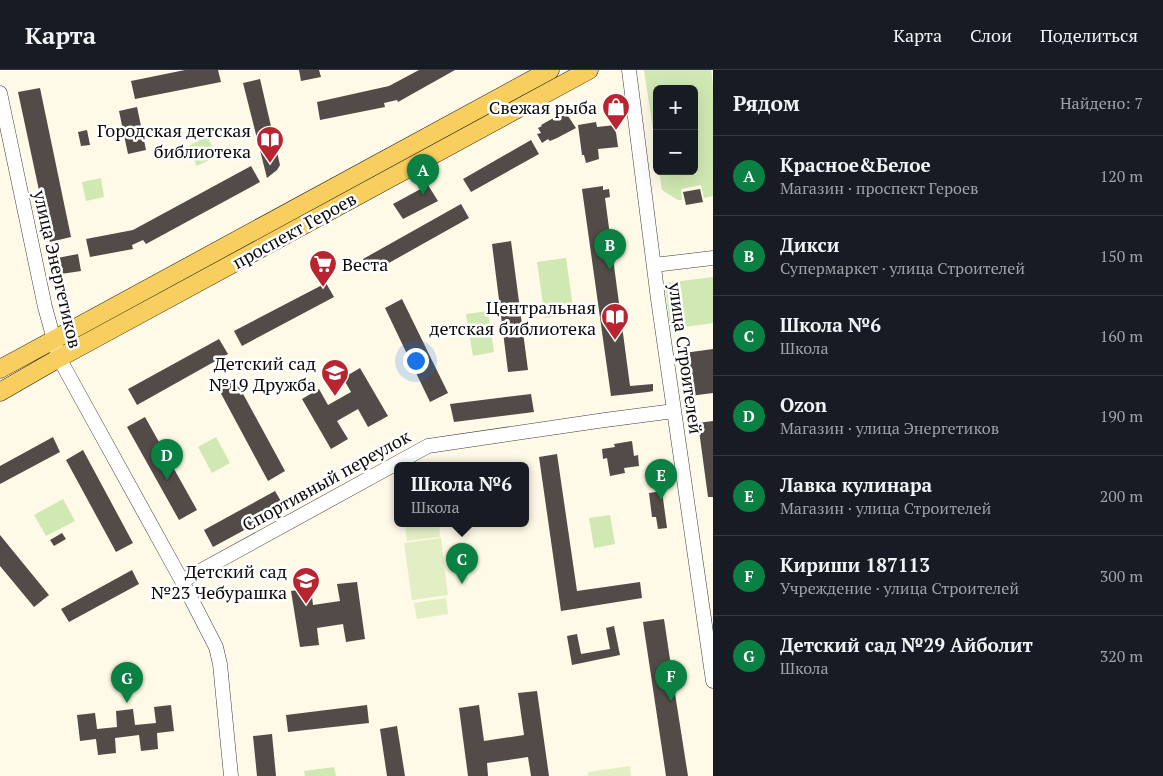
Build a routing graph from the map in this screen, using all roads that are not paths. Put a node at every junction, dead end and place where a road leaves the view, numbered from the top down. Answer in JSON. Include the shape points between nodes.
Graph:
{"nodes":[{"id":1,"x":550,"y":70,"type":"edge"},
{"id":2,"x":589,"y":70,"type":"edge"},
{"id":3,"x":629,"y":70,"type":"edge"},
{"id":4,"x":0,"y":93,"type":"edge"},
{"id":5,"x":713,"y":258,"type":"edge"},
{"id":6,"x":654,"y":264,"type":"junction"},
{"id":7,"x":53,"y":339,"type":"junction"},
{"id":8,"x":58,"y":358,"type":"junction"},
{"id":9,"x":0,"y":369,"type":"edge"},
{"id":10,"x":0,"y":392,"type":"edge"},
{"id":11,"x":674,"y":411,"type":"junction"},
{"id":12,"x":399,"y":462,"type":"edge"},
{"id":13,"x":394,"y":465,"type":"edge"},
{"id":14,"x":182,"y":581,"type":"junction"},
{"id":15,"x":713,"y":681,"type":"edge"},
{"id":16,"x":231,"y":776,"type":"edge"}],
"edges":[{"from":1,"to":7,"type":"main road","name":"проспект Героев"},
{"from":2,"to":8,"type":"main road","name":"проспект Героев"},
{"from":3,"to":6,"type":"street","name":"улица Строителей"},
{"from":4,"to":7,"type":"street","name":"улица Энергетиков"},
{"from":5,"to":6,"type":"street"},
{"from":6,"to":11,"type":"street","name":"улица Строителей"},
{"from":7,"to":8,"type":"street","name":"улица Энергетиков"},
{"from":7,"to":9,"type":"main road","name":"проспект Героев"},
{"from":8,"to":10,"type":"main road","name":"проспект Героев"},
{"from":8,"to":14,"type":"street","name":"улица Энергетиков"},
{"from":11,"to":12,"type":"street","name":"Спортивный переулок","via":[[428,446]]},
{"from":11,"to":15,"type":"street","name":"улица Строителей"},
{"from":13,"to":14,"type":"street","name":"Спортивный переулок"},
{"from":14,"to":16,"type":"street","name":"улица Энергетиков","via":[[216,647]]}]}
